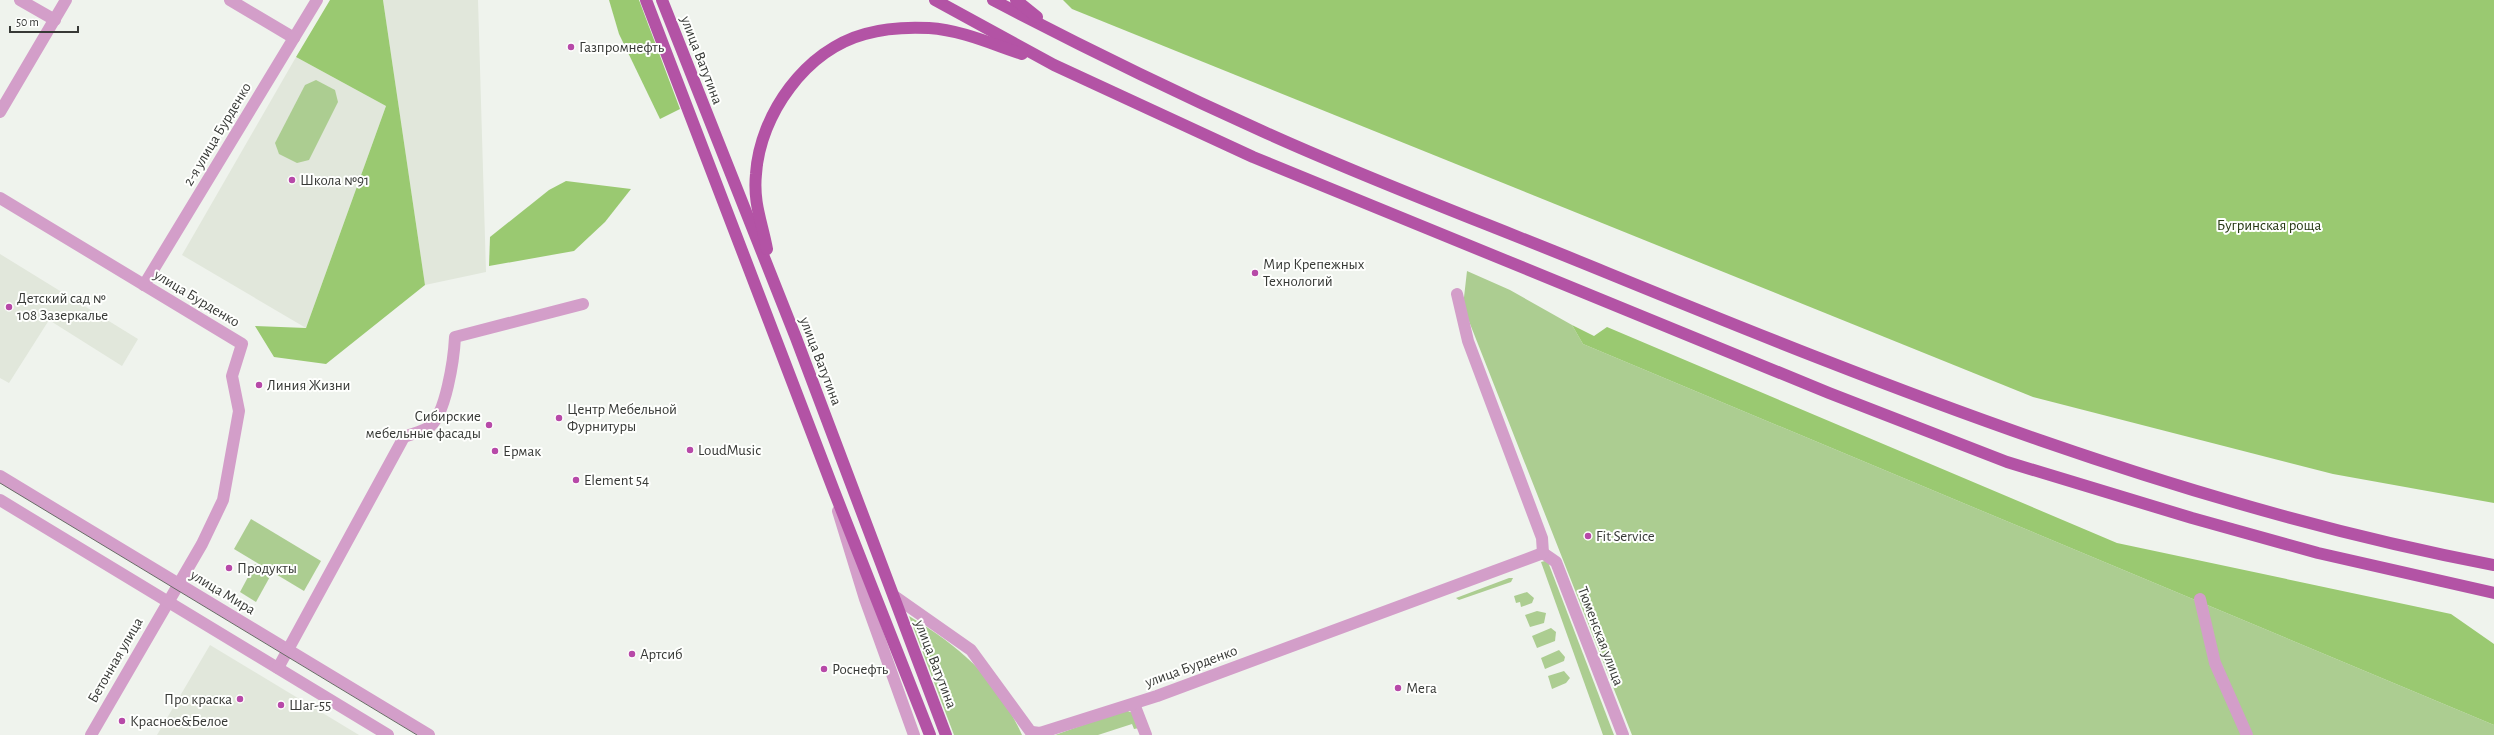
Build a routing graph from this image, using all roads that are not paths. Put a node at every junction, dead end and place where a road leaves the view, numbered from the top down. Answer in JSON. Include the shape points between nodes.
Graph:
{"nodes":[{"id":1,"x":20,"y":0,"type":"edge"},
{"id":2,"x":66,"y":0,"type":"edge"},
{"id":3,"x":230,"y":0,"type":"edge"},
{"id":4,"x":317,"y":0,"type":"edge"},
{"id":5,"x":646,"y":0,"type":"edge"},
{"id":6,"x":662,"y":0,"type":"edge"},
{"id":7,"x":935,"y":0,"type":"edge"},
{"id":8,"x":993,"y":0,"type":"edge"},
{"id":9,"x":1016,"y":0,"type":"edge"},
{"id":10,"x":55,"y":20,"type":"junction"},
{"id":11,"x":1056,"y":33,"type":"junction"},
{"id":12,"x":294,"y":38,"type":"junction"},
{"id":13,"x":1054,"y":65,"type":"junction"},
{"id":14,"x":0,"y":112,"type":"edge"},
{"id":15,"x":0,"y":198,"type":"edge"},
{"id":16,"x":144,"y":285,"type":"junction"},
{"id":17,"x":776,"y":290,"type":"junction"},
{"id":18,"x":1457,"y":294,"type":"dead end"},
{"id":19,"x":583,"y":304,"type":"dead end"},
{"id":20,"x":0,"y":476,"type":"edge"},
{"id":21,"x":834,"y":491,"type":"junction"},
{"id":22,"x":0,"y":500,"type":"edge"},
{"id":23,"x":1543,"y":553,"type":"junction"},
{"id":24,"x":2494,"y":565,"type":"edge"},
{"id":25,"x":178,"y":584,"type":"junction"},
{"id":26,"x":2494,"y":593,"type":"edge"},
{"id":27,"x":894,"y":596,"type":"junction"},
{"id":28,"x":2200,"y":599,"type":"dead end"},
{"id":29,"x":168,"y":602,"type":"junction"},
{"id":30,"x":288,"y":650,"type":"junction"},
{"id":31,"x":278,"y":668,"type":"junction"},
{"id":32,"x":1134,"y":704,"type":"junction"},
{"id":33,"x":1033,"y":734,"type":"edge"},
{"id":34,"x":91,"y":735,"type":"edge"},
{"id":35,"x":388,"y":735,"type":"edge"},
{"id":36,"x":429,"y":735,"type":"edge"},
{"id":37,"x":914,"y":735,"type":"edge"},
{"id":38,"x":930,"y":735,"type":"edge"},
{"id":39,"x":946,"y":735,"type":"edge"},
{"id":40,"x":1146,"y":735,"type":"edge"},
{"id":41,"x":1623,"y":735,"type":"edge"},
{"id":42,"x":2247,"y":735,"type":"edge"}],
"edges":[{"from":1,"to":10,"type":"street"},
{"from":2,"to":10,"type":"street"},
{"from":3,"to":12,"type":"street"},
{"from":4,"to":12,"type":"street","name":"2-я улица Бурденко"},
{"from":5,"to":21,"type":"main road","name":"улица Ватутина"},
{"from":6,"to":17,"type":"main road","name":"улица Ватутина"},
{"from":7,"to":13,"type":"main road"},
{"from":8,"to":11,"type":"main road"},
{"from":9,"to":11,"type":"main road"},
{"from":10,"to":14,"type":"street"},
{"from":11,"to":24,"type":"main road","via":[[1263,132],[1778,343],[2014,431],[2206,493],[2330,528]]},
{"from":12,"to":16,"type":"street","name":"2-я улица Бурденко"},
{"from":13,"to":17,"type":"main road","via":[[964,34],[930,28],[897,28],[865,34],[835,48],[806,69],[791,85],[776,109],[763,138],[756,174],[756,209]]},
{"from":13,"to":26,"type":"main road","via":[[1253,157],[1822,390],[2007,462],[2318,553]]},
{"from":15,"to":16,"type":"street","name":"улица Бурденко"},
{"from":16,"to":25,"type":"street","name":"улица Бурденко","via":[[242,344],[232,376],[240,411],[223,500],[202,544]]},
{"from":17,"to":27,"type":"main road","name":"улица Ватутина"},
{"from":18,"to":23,"type":"street","via":[[1468,341],[1542,538]]},
{"from":19,"to":30,"type":"street","via":[[455,337],[454,363],[440,410],[429,428],[404,437]]},
{"from":20,"to":25,"type":"street","name":"улица Мира"},
{"from":21,"to":37,"type":"street","via":[[841,525],[865,599]]},
{"from":21,"to":38,"type":"main road","name":"улица Ватутина"},
{"from":22,"to":29,"type":"street"},
{"from":23,"to":32,"type":"street","name":"улица Бурденко"},
{"from":23,"to":41,"type":"street","name":"Тюменская улица","via":[[1556,562]]},
{"from":25,"to":29,"type":"street","name":"Бетонная улица"},
{"from":25,"to":30,"type":"street","name":"улица Мира"},
{"from":27,"to":33,"type":"street","name":"улица Бурденко","via":[[971,650]]},
{"from":27,"to":39,"type":"main road","name":"улица Ватутина"},
{"from":28,"to":42,"type":"street","via":[[2215,663]]},
{"from":29,"to":31,"type":"street"},
{"from":29,"to":34,"type":"street","name":"Бетонная улица"},
{"from":30,"to":31,"type":"street"},
{"from":30,"to":36,"type":"street","name":"улица Мира"},
{"from":31,"to":35,"type":"street"},
{"from":32,"to":33,"type":"street","name":"улица Бурденко"},
{"from":32,"to":40,"type":"street"}]}
